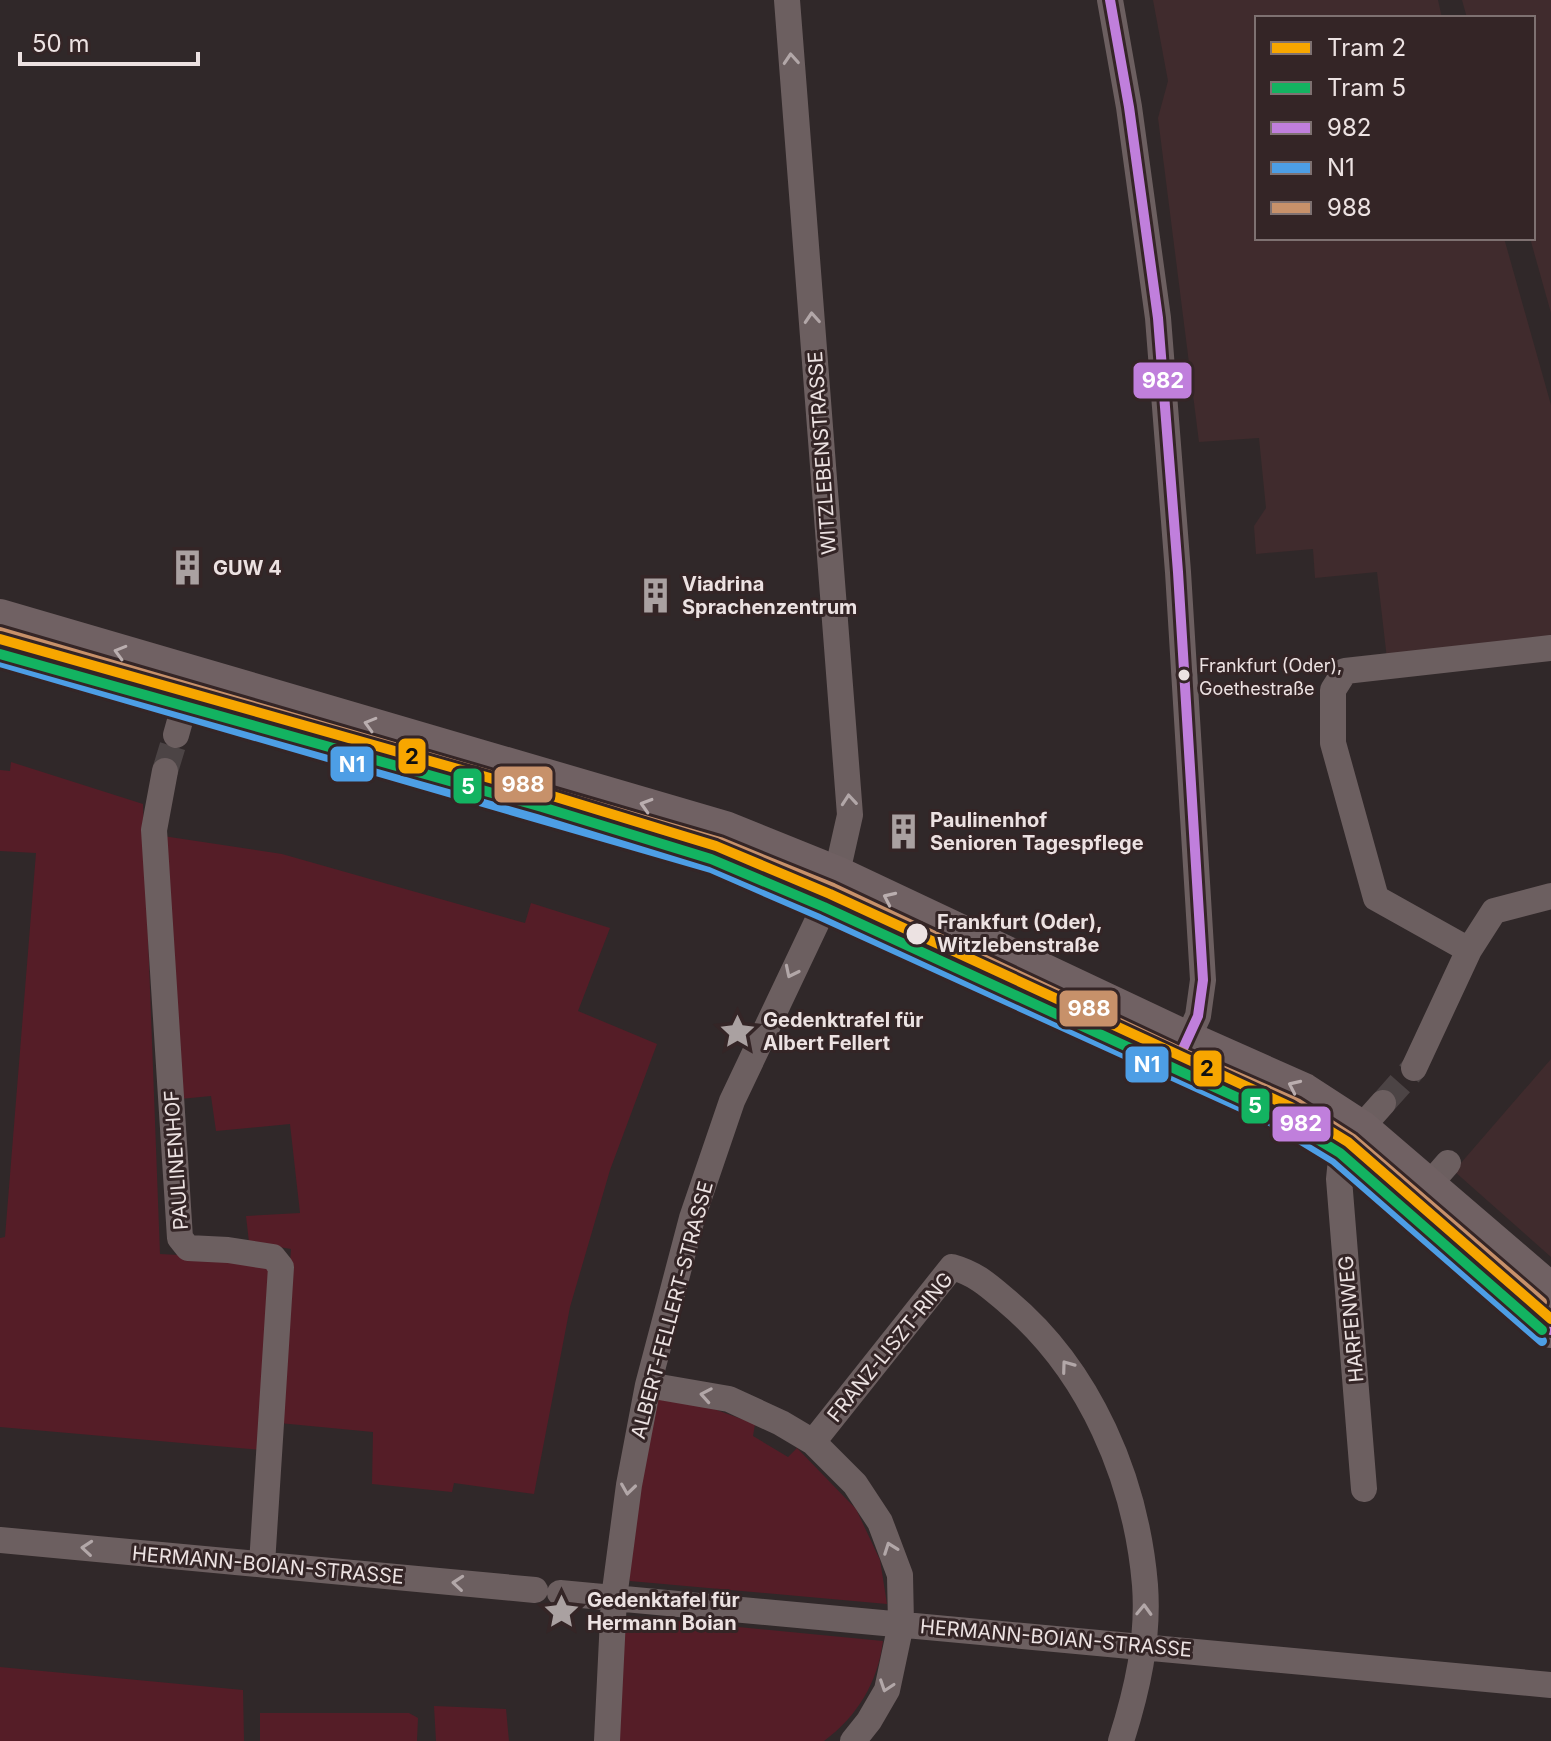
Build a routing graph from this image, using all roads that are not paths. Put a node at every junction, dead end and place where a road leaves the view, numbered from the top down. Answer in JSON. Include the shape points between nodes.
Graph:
{"nodes":[{"id":1,"x":787,"y":0,"type":"edge"},
{"id":2,"x":1110,"y":0,"type":"edge"},
{"id":3,"x":0,"y":617,"type":"edge"},
{"id":4,"x":0,"y":647,"type":"edge"},
{"id":5,"x":1551,"y":648,"type":"edge"},
{"id":6,"x":185,"y":704,"type":"junction"},
{"id":7,"x":165,"y":771,"type":"tunnel mouth"},
{"id":8,"x":832,"y":888,"type":"junction"},
{"id":9,"x":1551,"y":896,"type":"edge"},
{"id":10,"x":1469,"y":950,"type":"junction"},
{"id":11,"x":1182,"y":1052,"type":"junction"},
{"id":12,"x":1414,"y":1068,"type":"tunnel mouth"},
{"id":13,"x":1362,"y":1127,"type":"junction"},
{"id":14,"x":1551,"y":1291,"type":"edge"},
{"id":15,"x":1551,"y":1330,"type":"edge"},
{"id":16,"x":648,"y":1385,"type":"junction"},
{"id":17,"x":813,"y":1442,"type":"junction"},
{"id":18,"x":1364,"y":1489,"type":"dead end"},
{"id":19,"x":0,"y":1540,"type":"edge"},
{"id":20,"x":262,"y":1564,"type":"junction"},
{"id":21,"x":614,"y":1598,"type":"junction"},
{"id":22,"x":901,"y":1624,"type":"junction"},
{"id":23,"x":1143,"y":1646,"type":"junction"},
{"id":24,"x":1551,"y":1685,"type":"edge"},
{"id":25,"x":607,"y":1741,"type":"edge"},
{"id":26,"x":853,"y":1741,"type":"edge"},
{"id":27,"x":1121,"y":1741,"type":"edge"}],
"edges":[{"from":8,"to":1,"type":"street","name":"WITZLEBENSTRASSE","one_way":true,"via":[[850,815]]},
{"from":2,"to":11,"type":"street","via":[[1158,318],[1178,572],[1203,980],[1198,1016]]},
{"from":6,"to":3,"type":"street","one_way":true},
{"from":4,"to":6,"type":"street"},
{"from":5,"to":10,"type":"street","via":[[1345,671],[1333,690],[1333,743],[1376,898]]},
{"from":6,"to":8,"type":"street","via":[[725,829]]},
{"from":7,"to":20,"type":"street","name":"PAULINENHOF","via":[[154,830],[180,1238],[188,1248],[273,1257],[281,1267]]},
{"from":8,"to":11,"type":"street"},
{"from":8,"to":16,"type":"street","name":"ALBERT-FELLERT-STRASSE","one_way":true,"via":[[732,1101],[692,1218]]},
{"from":9,"to":10,"type":"street","via":[[1494,911]]},
{"from":10,"to":12,"type":"street"},
{"from":11,"to":13,"type":"street","via":[[1304,1091]]},
{"from":13,"to":14,"type":"street","via":[[1438,1174]]},
{"from":13,"to":15,"type":"street"},
{"from":13,"to":18,"type":"street","name":"HARFENWEG","via":[[1341,1201]]},
{"from":17,"to":16,"type":"street","one_way":true,"via":[[729,1399]]},
{"from":16,"to":21,"type":"street","name":"ALBERT-FELLERT-STRASSE","one_way":true},
{"from":22,"to":17,"type":"street","one_way":true,"via":[[900,1575],[880,1522],[855,1484]]},
{"from":23,"to":17,"type":"street","name":"FRANZ-LISZT-RING","one_way":true,"via":[[1145,1586],[1130,1501],[1102,1424],[1071,1370],[1035,1325],[973,1273],[952,1267]]},
{"from":20,"to":19,"type":"street","name":"HERMANN-BOIAN-STRASSE","one_way":true},
{"from":21,"to":20,"type":"street","name":"HERMANN-BOIAN-STRASSE","one_way":true},
{"from":21,"to":22,"type":"street","name":"HERMANN-BOIAN-STRASSE"},
{"from":21,"to":25,"type":"street","name":"ALBERT-FELLERT-STRASSE"},
{"from":22,"to":23,"type":"street","name":"HERMANN-BOIAN-STRASSE"},
{"from":22,"to":26,"type":"street","one_way":true,"via":[[887,1690]]},
{"from":23,"to":24,"type":"street","name":"HERMANN-BOIAN-STRASSE"},
{"from":23,"to":27,"type":"street","name":"FRANZ-LISZT-RING","via":[[1139,1684]]}]}
